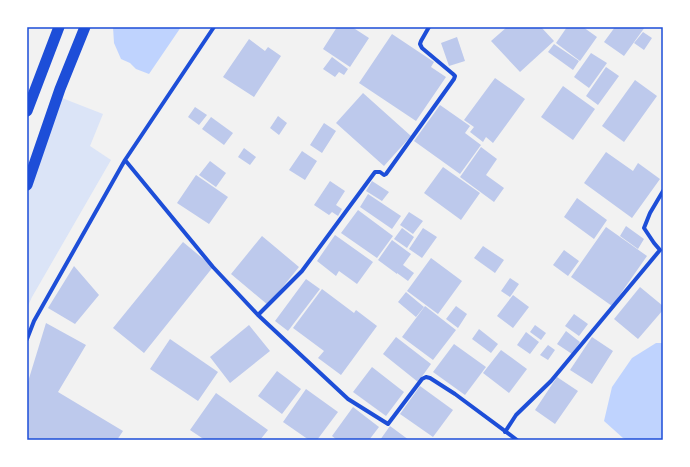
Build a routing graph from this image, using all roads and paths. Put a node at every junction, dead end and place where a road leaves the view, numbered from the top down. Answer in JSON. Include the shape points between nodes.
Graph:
{"nodes":[{"id":1,"x":59,"y":27,"type":"edge"},
{"id":2,"x":84,"y":27,"type":"edge"},
{"id":3,"x":214,"y":27,"type":"edge"},
{"id":4,"x":428,"y":27,"type":"edge"},
{"id":5,"x":27,"y":111,"type":"edge"},
{"id":6,"x":124,"y":160,"type":"junction"},
{"id":7,"x":27,"y":185,"type":"edge"},
{"id":8,"x":663,"y":191,"type":"edge"},
{"id":9,"x":661,"y":251,"type":"edge"},
{"id":10,"x":258,"y":315,"type":"junction"},
{"id":11,"x":27,"y":339,"type":"edge"},
{"id":12,"x":505,"y":432,"type":"junction"},
{"id":13,"x":517,"y":440,"type":"edge"}],
"edges":[{"from":1,"to":5,"type":"highway"},
{"from":2,"to":7,"type":"highway"},
{"from":3,"to":6,"type":"street"},
{"from":4,"to":10,"type":"street","via":[[420,44],[422,48],[453,74],[454,79],[386,174],[375,172],[302,271]]},
{"from":6,"to":10,"type":"street","via":[[213,267]]},
{"from":6,"to":11,"type":"street","via":[[34,321]]},
{"from":8,"to":9,"type":"street","via":[[644,228]]},
{"from":9,"to":12,"type":"street","via":[[551,381],[516,415]]},
{"from":10,"to":12,"type":"street","via":[[348,399],[385,424],[390,423],[426,377],[455,394]]},
{"from":12,"to":13,"type":"street"}]}
